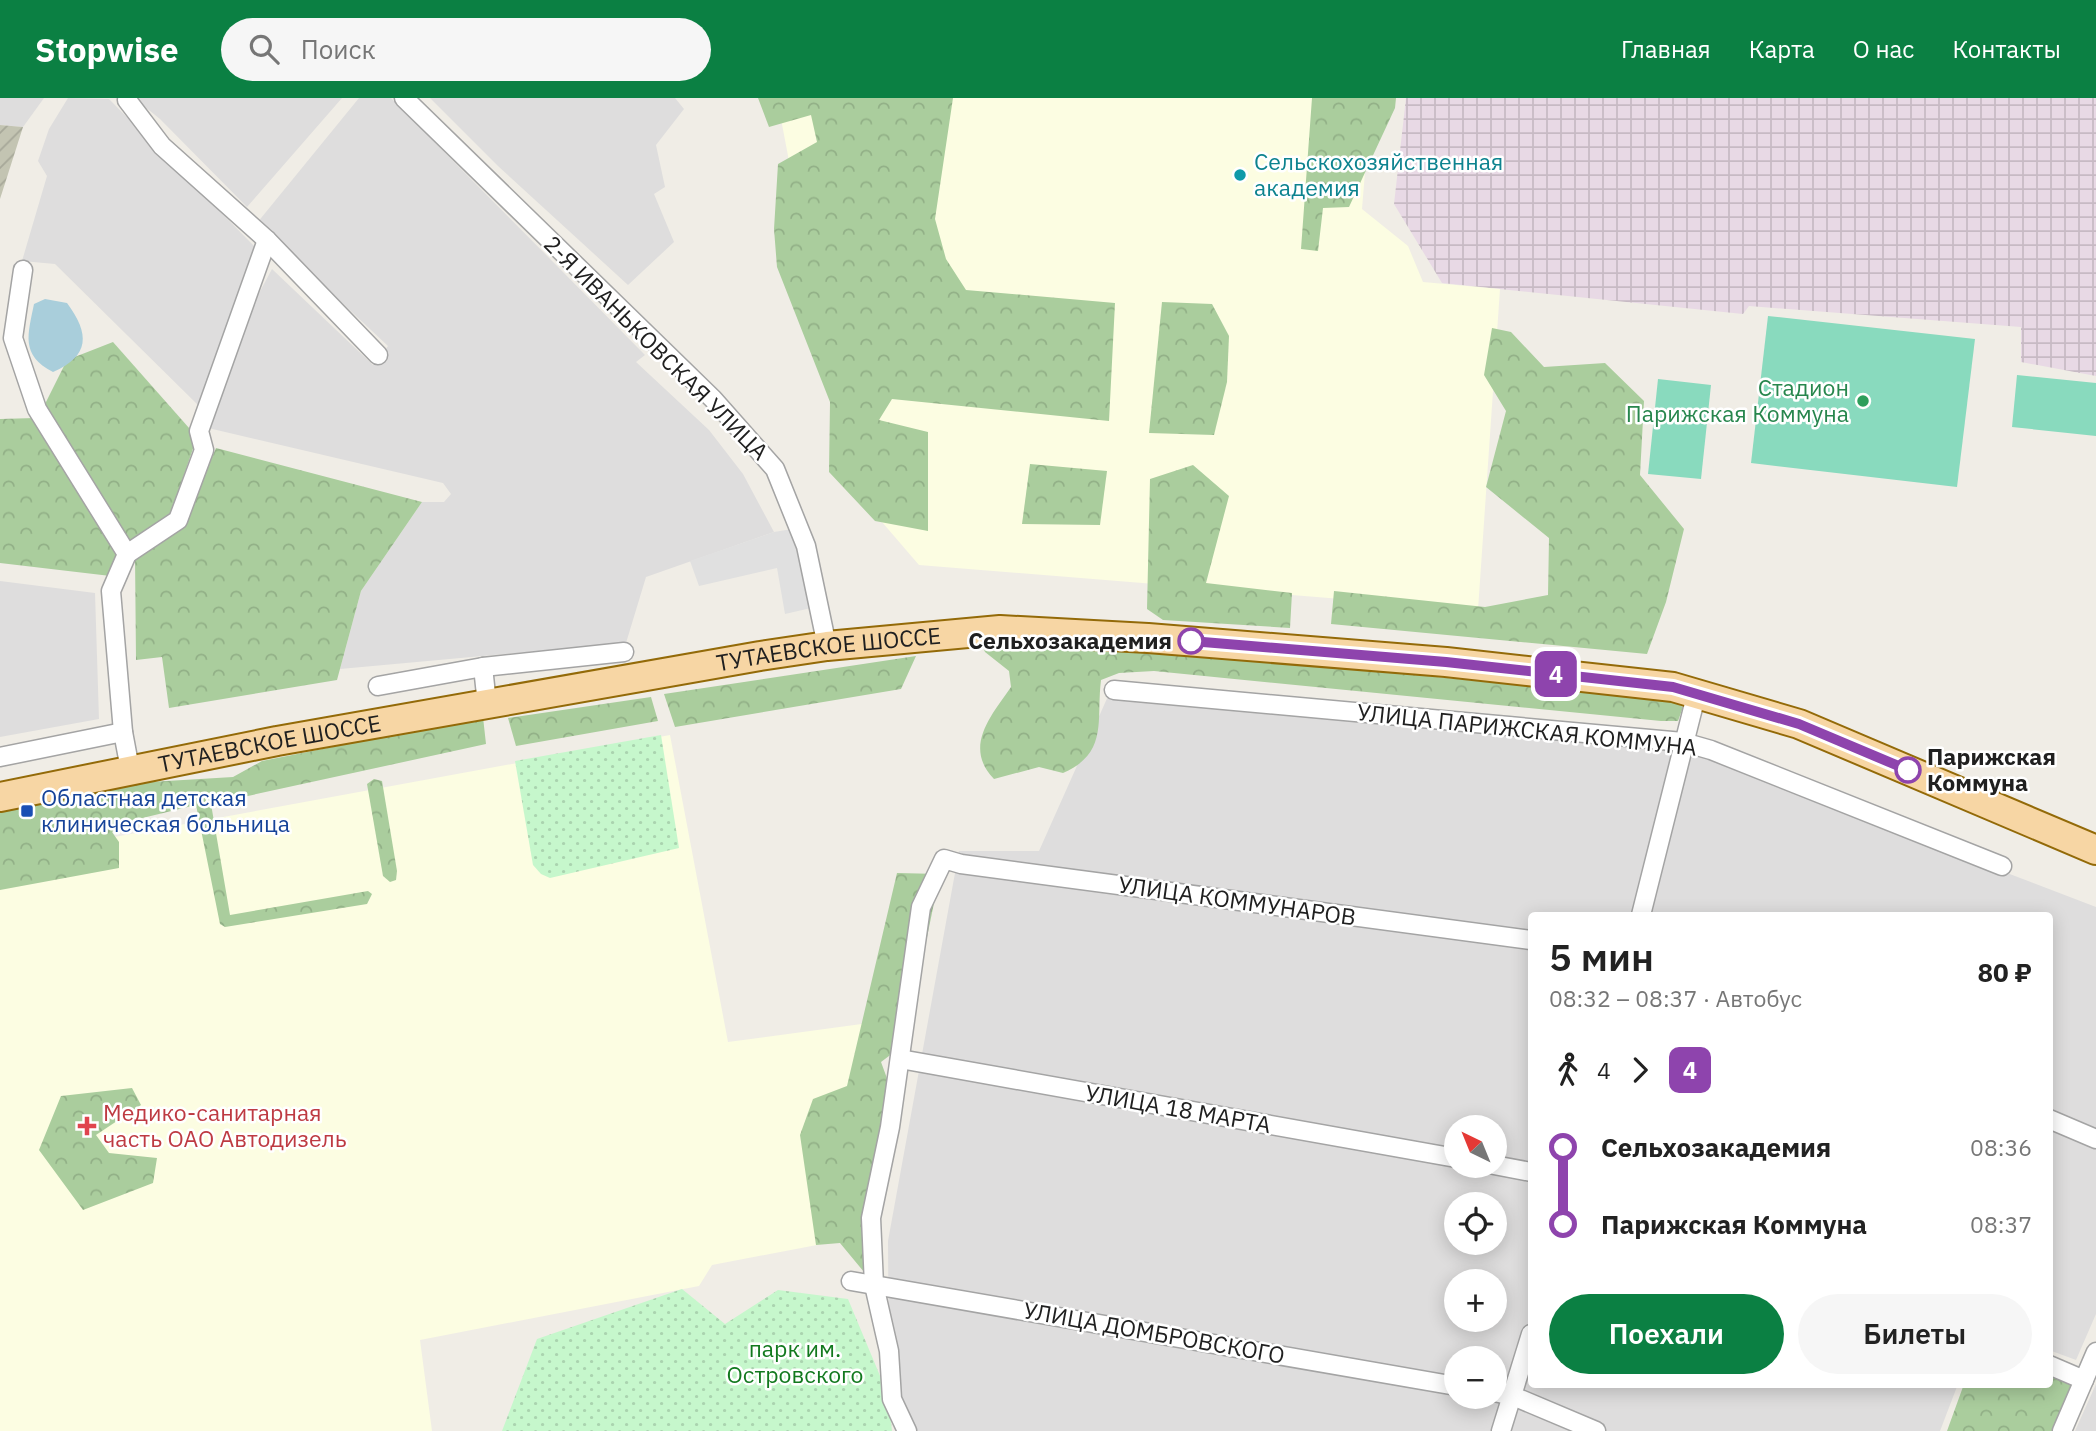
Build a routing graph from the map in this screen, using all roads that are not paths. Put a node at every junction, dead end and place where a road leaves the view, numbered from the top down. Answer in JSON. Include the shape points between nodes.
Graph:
{"nodes":[{"id":1,"x":404,"y":98,"type":"edge"},
{"id":2,"x":127,"y":100,"type":"dead end"},
{"id":3,"x":267,"y":240,"type":"junction"},
{"id":4,"x":23,"y":270,"type":"dead end"},
{"id":5,"x":378,"y":355,"type":"dead end"},
{"id":6,"x":127,"y":554,"type":"junction"},
{"id":7,"x":827,"y":646,"type":"junction"},
{"id":8,"x":624,"y":652,"type":"dead end"},
{"id":9,"x":483,"y":667,"type":"junction"},
{"id":10,"x":378,"y":686,"type":"dead end"},
{"id":11,"x":1114,"y":690,"type":"dead end"},
{"id":12,"x":1698,"y":692,"type":"junction"},
{"id":13,"x":487,"y":704,"type":"junction"},
{"id":14,"x":123,"y":732,"type":"junction"},
{"id":15,"x":1683,"y":742,"type":"junction"},
{"id":16,"x":0,"y":757,"type":"edge"},
{"id":17,"x":130,"y":769,"type":"junction"},
{"id":18,"x":0,"y":797,"type":"edge"},
{"id":19,"x":2096,"y":850,"type":"edge"},
{"id":20,"x":2002,"y":866,"type":"dead end"},
{"id":21,"x":1643,"y":912,"type":"edge"},
{"id":22,"x":1528,"y":940,"type":"edge"},
{"id":23,"x":900,"y":1059,"type":"junction"},
{"id":24,"x":2053,"y":1121,"type":"edge"},
{"id":25,"x":2096,"y":1139,"type":"edge"},
{"id":26,"x":1444,"y":1156,"type":"edge"},
{"id":27,"x":1507,"y":1167,"type":"edge"},
{"id":28,"x":1528,"y":1171,"type":"edge"},
{"id":29,"x":851,"y":1281,"type":"dead end"},
{"id":30,"x":874,"y":1284,"type":"junction"},
{"id":31,"x":1528,"y":1344,"type":"edge"},
{"id":32,"x":2096,"y":1352,"type":"edge"},
{"id":33,"x":2053,"y":1367,"type":"edge"},
{"id":34,"x":2084,"y":1380,"type":"junction"},
{"id":35,"x":1444,"y":1384,"type":"edge"},
{"id":36,"x":1507,"y":1395,"type":"edge"},
{"id":37,"x":1513,"y":1396,"type":"junction"},
{"id":38,"x":907,"y":1431,"type":"edge"},
{"id":39,"x":1501,"y":1431,"type":"edge"},
{"id":40,"x":1596,"y":1431,"type":"edge"},
{"id":41,"x":2062,"y":1431,"type":"edge"}],
"edges":[{"from":1,"to":7,"type":"street","name":"2-Я ИВАНЬКОВСКАЯ УЛИЦА","via":[[712,399],[775,470],[806,546]]},
{"from":2,"to":3,"type":"street","via":[[162,146]]},
{"from":3,"to":5,"type":"street"},
{"from":3,"to":6,"type":"street","via":[[199,431],[204,450],[178,520]]},
{"from":4,"to":6,"type":"street","via":[[13,338],[37,409]]},
{"from":6,"to":14,"type":"street","via":[[111,591]]},
{"from":7,"to":12,"type":"main road","name":"ТУТАЕВСКОЕ ШОССЕ","via":[[1000,630],[1111,635],[1446,662]]},
{"from":7,"to":13,"type":"main road","name":"ТУТАЕВСКОЕ ШОССЕ"},
{"from":8,"to":9,"type":"street"},
{"from":9,"to":10,"type":"street"},
{"from":9,"to":13,"type":"street"},
{"from":11,"to":15,"type":"street","name":"УЛИЦА ПАРИЖСКАЯ КОММУНА"},
{"from":12,"to":15,"type":"street"},
{"from":12,"to":19,"type":"main road","name":"ТУТАЕВСКОЕ ШОССЕ","via":[[1799,724]]},
{"from":13,"to":17,"type":"main road","name":"ТУТАЕВСКОЕ ШОССЕ"},
{"from":14,"to":16,"type":"street"},
{"from":14,"to":17,"type":"street"},
{"from":15,"to":20,"type":"street","name":"УЛИЦА ПАРИЖСКАЯ КОММУНА"},
{"from":15,"to":21,"type":"street"},
{"from":17,"to":18,"type":"main road","name":"ТУТАЕВСКОЕ ШОССЕ"},
{"from":22,"to":23,"type":"street","name":"УЛИЦА КОММУНАРОВ","via":[[944,859],[921,907]]},
{"from":23,"to":26,"type":"street","name":"УЛИЦА 18 МАРТА"},
{"from":23,"to":30,"type":"street","via":[[871,1218]]},
{"from":24,"to":25,"type":"street"},
{"from":27,"to":28,"type":"street"},
{"from":29,"to":30,"type":"street","name":"УЛИЦА ДОМБРОВСКОГО"},
{"from":30,"to":35,"type":"street","name":"УЛИЦА ДОМБРОВСКОГО"},
{"from":30,"to":38,"type":"street","via":[[889,1351],[892,1399]]},
{"from":31,"to":37,"type":"street"},
{"from":32,"to":34,"type":"street"},
{"from":33,"to":34,"type":"street"},
{"from":34,"to":41,"type":"street"},
{"from":36,"to":37,"type":"street"},
{"from":37,"to":39,"type":"street"},
{"from":37,"to":40,"type":"street"}]}
